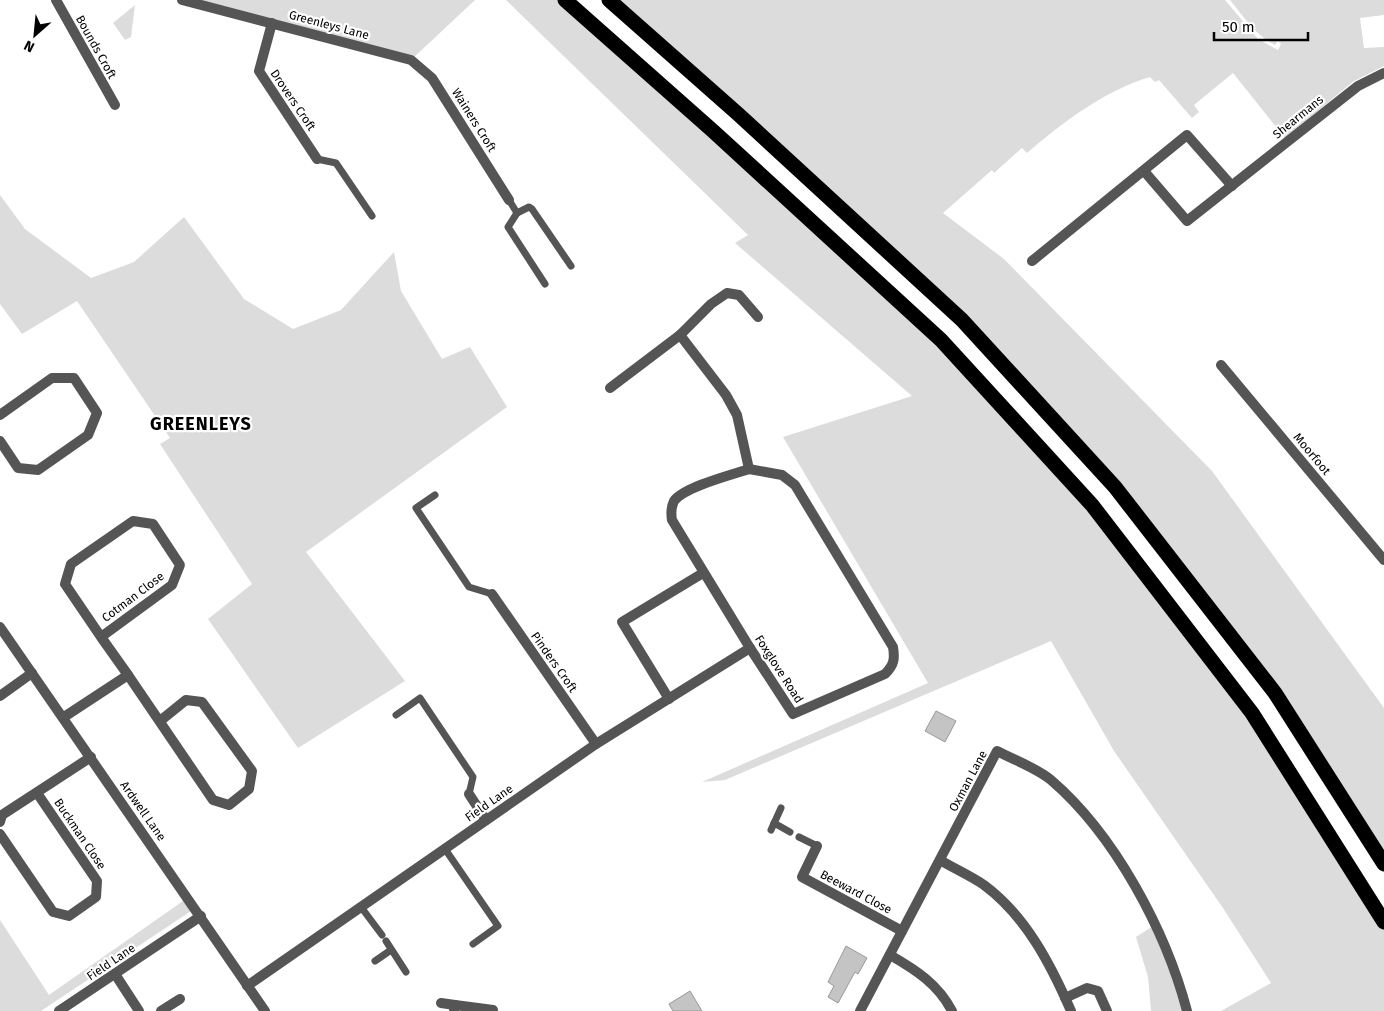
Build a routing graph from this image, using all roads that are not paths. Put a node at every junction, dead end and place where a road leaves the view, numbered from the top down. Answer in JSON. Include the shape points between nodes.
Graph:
{"nodes":[{"id":1,"x":56,"y":0,"type":"edge"},
{"id":2,"x":182,"y":0,"type":"edge"},
{"id":3,"x":564,"y":0,"type":"edge"},
{"id":4,"x":609,"y":0,"type":"edge"},
{"id":5,"x":272,"y":23,"type":"junction"},
{"id":6,"x":411,"y":60,"type":"joint"},
{"id":7,"x":1384,"y":73,"type":"edge"},
{"id":8,"x":115,"y":105,"type":"dead end"},
{"id":9,"x":317,"y":159,"type":"joint"},
{"id":10,"x":1144,"y":172,"type":"junction"},
{"id":11,"x":1232,"y":186,"type":"junction"},
{"id":12,"x":509,"y":200,"type":"joint"},
{"id":13,"x":517,"y":213,"type":"junction"},
{"id":14,"x":372,"y":216,"type":"dead end"},
{"id":15,"x":1032,"y":261,"type":"dead end"},
{"id":16,"x":571,"y":266,"type":"dead end"},
{"id":17,"x":545,"y":284,"type":"dead end"},
{"id":18,"x":758,"y":317,"type":"dead end"},
{"id":19,"x":680,"y":335,"type":"junction"},
{"id":20,"x":1221,"y":365,"type":"dead end"},
{"id":21,"x":610,"y":388,"type":"dead end"},
{"id":22,"x":0,"y":415,"type":"edge"},
{"id":23,"x":0,"y":441,"type":"edge"},
{"id":24,"x":749,"y":469,"type":"junction"},
{"id":25,"x":435,"y":495,"type":"dead end"},
{"id":26,"x":1384,"y":560,"type":"edge"},
{"id":27,"x":703,"y":573,"type":"junction"},
{"id":28,"x":492,"y":594,"type":"joint"},
{"id":29,"x":0,"y":626,"type":"edge"},
{"id":30,"x":101,"y":637,"type":"junction"},
{"id":31,"x":750,"y":648,"type":"junction"},
{"id":32,"x":32,"y":673,"type":"junction"},
{"id":33,"x":128,"y":675,"type":"junction"},
{"id":34,"x":0,"y":696,"type":"edge"},
{"id":35,"x":669,"y":699,"type":"junction"},
{"id":36,"x":396,"y":715,"type":"dead end"},
{"id":37,"x":64,"y":717,"type":"junction"},
{"id":38,"x":160,"y":721,"type":"junction"},
{"id":39,"x":596,"y":744,"type":"junction"},
{"id":40,"x":91,"y":758,"type":"junction"},
{"id":41,"x":37,"y":793,"type":"junction"},
{"id":42,"x":469,"y":794,"type":"joint"},
{"id":43,"x":781,"y":808,"type":"dead end"},
{"id":44,"x":486,"y":820,"type":"junction"},
{"id":45,"x":0,"y":822,"type":"edge"},
{"id":46,"x":790,"y":832,"type":"dead end"},
{"id":47,"x":0,"y":834,"type":"edge"},
{"id":48,"x":799,"y":837,"type":"dead end"},
{"id":49,"x":817,"y":846,"type":"joint"},
{"id":50,"x":445,"y":849,"type":"junction"},
{"id":51,"x":940,"y":860,"type":"junction"},
{"id":52,"x":1384,"y":864,"type":"edge"},
{"id":53,"x":361,"y":907,"type":"junction"},
{"id":54,"x":201,"y":916,"type":"junction"},
{"id":55,"x":1384,"y":922,"type":"edge"},
{"id":56,"x":902,"y":931,"type":"junction"},
{"id":57,"x":473,"y":944,"type":"dead end"},
{"id":58,"x":391,"y":950,"type":"junction"},
{"id":59,"x":890,"y":955,"type":"junction"},
{"id":60,"x":375,"y":961,"type":"dead end"},
{"id":61,"x":406,"y":972,"type":"dead end"},
{"id":62,"x":115,"y":974,"type":"junction"},
{"id":63,"x":247,"y":986,"type":"junction"},
{"id":64,"x":180,"y":998,"type":"dead end"},
{"id":65,"x":1065,"y":998,"type":"junction"},
{"id":66,"x":442,"y":1003,"type":"dead end"},
{"id":67,"x":454,"y":1008,"type":"edge"},
{"id":68,"x":493,"y":1010,"type":"edge"},
{"id":69,"x":59,"y":1011,"type":"edge"},
{"id":70,"x":139,"y":1011,"type":"edge"},
{"id":71,"x":161,"y":1011,"type":"edge"},
{"id":72,"x":265,"y":1011,"type":"edge"},
{"id":73,"x":860,"y":1011,"type":"edge"},
{"id":74,"x":952,"y":1011,"type":"edge"},
{"id":75,"x":1071,"y":1011,"type":"edge"},
{"id":76,"x":1107,"y":1011,"type":"edge"},
{"id":77,"x":1187,"y":1011,"type":"edge"}],
"edges":[{"from":1,"to":8,"type":"street","name":"Bounds Croft"},
{"from":2,"to":5,"type":"street","name":"Greenleys Lane"},
{"from":3,"to":55,"type":"highway","via":[[713,131],[941,340],[1092,505],[1252,713]]},
{"from":4,"to":52,"type":"highway","via":[[962,320],[1115,487],[1275,694]]},
{"from":5,"to":6,"type":"street","name":"Greenleys Lane"},
{"from":5,"to":9,"type":"street","name":"Drovers Croft","via":[[259,72]]},
{"from":6,"to":12,"type":"street","name":"Wainers Croft","via":[[432,78]]},
{"from":7,"to":11,"type":"street","name":"Shearmans","via":[[1358,86]]},
{"from":9,"to":14,"type":"lane","via":[[336,164]]},
{"from":10,"to":11,"type":"street","name":"Shearmans","via":[[1187,221]]},
{"from":10,"to":11,"type":"street","via":[[1187,135]]},
{"from":10,"to":15,"type":"street"},
{"from":12,"to":13,"type":"lane"},
{"from":13,"to":16,"type":"lane","via":[[529,207],[532,209]]},
{"from":13,"to":17,"type":"lane","via":[[508,227]]},
{"from":18,"to":19,"type":"street","via":[[739,296],[727,293]]},
{"from":19,"to":21,"type":"street"},
{"from":19,"to":24,"type":"street","via":[[726,395],[737,415]]},
{"from":20,"to":26,"type":"street","name":"Moorfoot"},
{"from":22,"to":23,"type":"street","via":[[52,378],[74,378],[98,412],[88,435],[38,470],[18,468]]},
{"from":24,"to":27,"type":"street","name":"Foxglove Road","via":[[684,492],[674,502],[672,520]]},
{"from":24,"to":31,"type":"street","name":"Foxglove Road","via":[[782,475],[795,484],[893,647],[894,658],[885,674],[793,714]]},
{"from":25,"to":28,"type":"lane","via":[[416,508],[469,587]]},
{"from":27,"to":31,"type":"street","name":"Foxglove Road"},
{"from":27,"to":35,"type":"street","via":[[622,622]]},
{"from":28,"to":39,"type":"street","name":"Pinders Croft"},
{"from":29,"to":32,"type":"street","name":"Ardwell Lane"},
{"from":30,"to":30,"type":"street","name":"Cotman Close","via":[[65,584],[71,564],[133,521],[153,524],[180,565],[172,585]]},
{"from":30,"to":33,"type":"street","name":"Cotman Close"},
{"from":31,"to":35,"type":"street","name":"Field Lane"},
{"from":32,"to":34,"type":"street"},
{"from":32,"to":37,"type":"street","name":"Ardwell Lane"},
{"from":33,"to":37,"type":"street"},
{"from":33,"to":38,"type":"street","name":"Cotman Close"},
{"from":35,"to":39,"type":"street","name":"Field Lane"},
{"from":36,"to":42,"type":"lane","via":[[420,698],[473,777]]},
{"from":37,"to":40,"type":"street","name":"Ardwell Lane"},
{"from":38,"to":38,"type":"street","name":"Cotman Close","via":[[213,800],[230,805],[249,789],[252,771],[202,702],[186,700]]},
{"from":39,"to":44,"type":"street","name":"Field Lane"},
{"from":40,"to":41,"type":"street","name":"Buckman Close"},
{"from":40,"to":54,"type":"street","name":"Ardwell Lane"},
{"from":41,"to":45,"type":"street","name":"Buckman Close","via":[[2,815]]},
{"from":41,"to":47,"type":"street","name":"Buckman Close","via":[[97,881],[96,896],[68,916],[53,912]]},
{"from":42,"to":44,"type":"street"},
{"from":43,"to":46,"type":"lane","via":[[772,827]]},
{"from":44,"to":50,"type":"street","name":"Field Lane"},
{"from":48,"to":49,"type":"lane"},
{"from":49,"to":56,"type":"street","name":"Beeward Close","via":[[802,878]]},
{"from":50,"to":53,"type":"street","name":"Field Lane"},
{"from":50,"to":57,"type":"lane","via":[[498,926]]},
{"from":51,"to":56,"type":"street","name":"Oxman Lane"},
{"from":51,"to":65,"type":"street","via":[[984,885],[1011,908],[1036,942]]},
{"from":51,"to":77,"type":"street","name":"Oxman Lane","via":[[998,751],[1050,779],[1087,816],[1124,868],[1156,924]]},
{"from":53,"to":58,"type":"lane"},
{"from":53,"to":63,"type":"street","name":"Field Lane"},
{"from":54,"to":62,"type":"street","name":"Field Lane"},
{"from":54,"to":63,"type":"street","name":"Ardwell Lane"},
{"from":56,"to":59,"type":"street","name":"Oxman Lane"},
{"from":58,"to":60,"type":"lane"},
{"from":58,"to":61,"type":"lane"},
{"from":59,"to":73,"type":"street","name":"Oxman Lane"},
{"from":59,"to":74,"type":"street","via":[[923,974],[946,998]]},
{"from":62,"to":69,"type":"street","name":"Field Lane"},
{"from":62,"to":70,"type":"street"},
{"from":63,"to":72,"type":"street","name":"Ardwell Lane"},
{"from":64,"to":71,"type":"street"},
{"from":65,"to":75,"type":"street"},
{"from":65,"to":76,"type":"street","via":[[1087,988],[1098,991]]},
{"from":66,"to":67,"type":"street"},
{"from":67,"to":68,"type":"street"}]}
